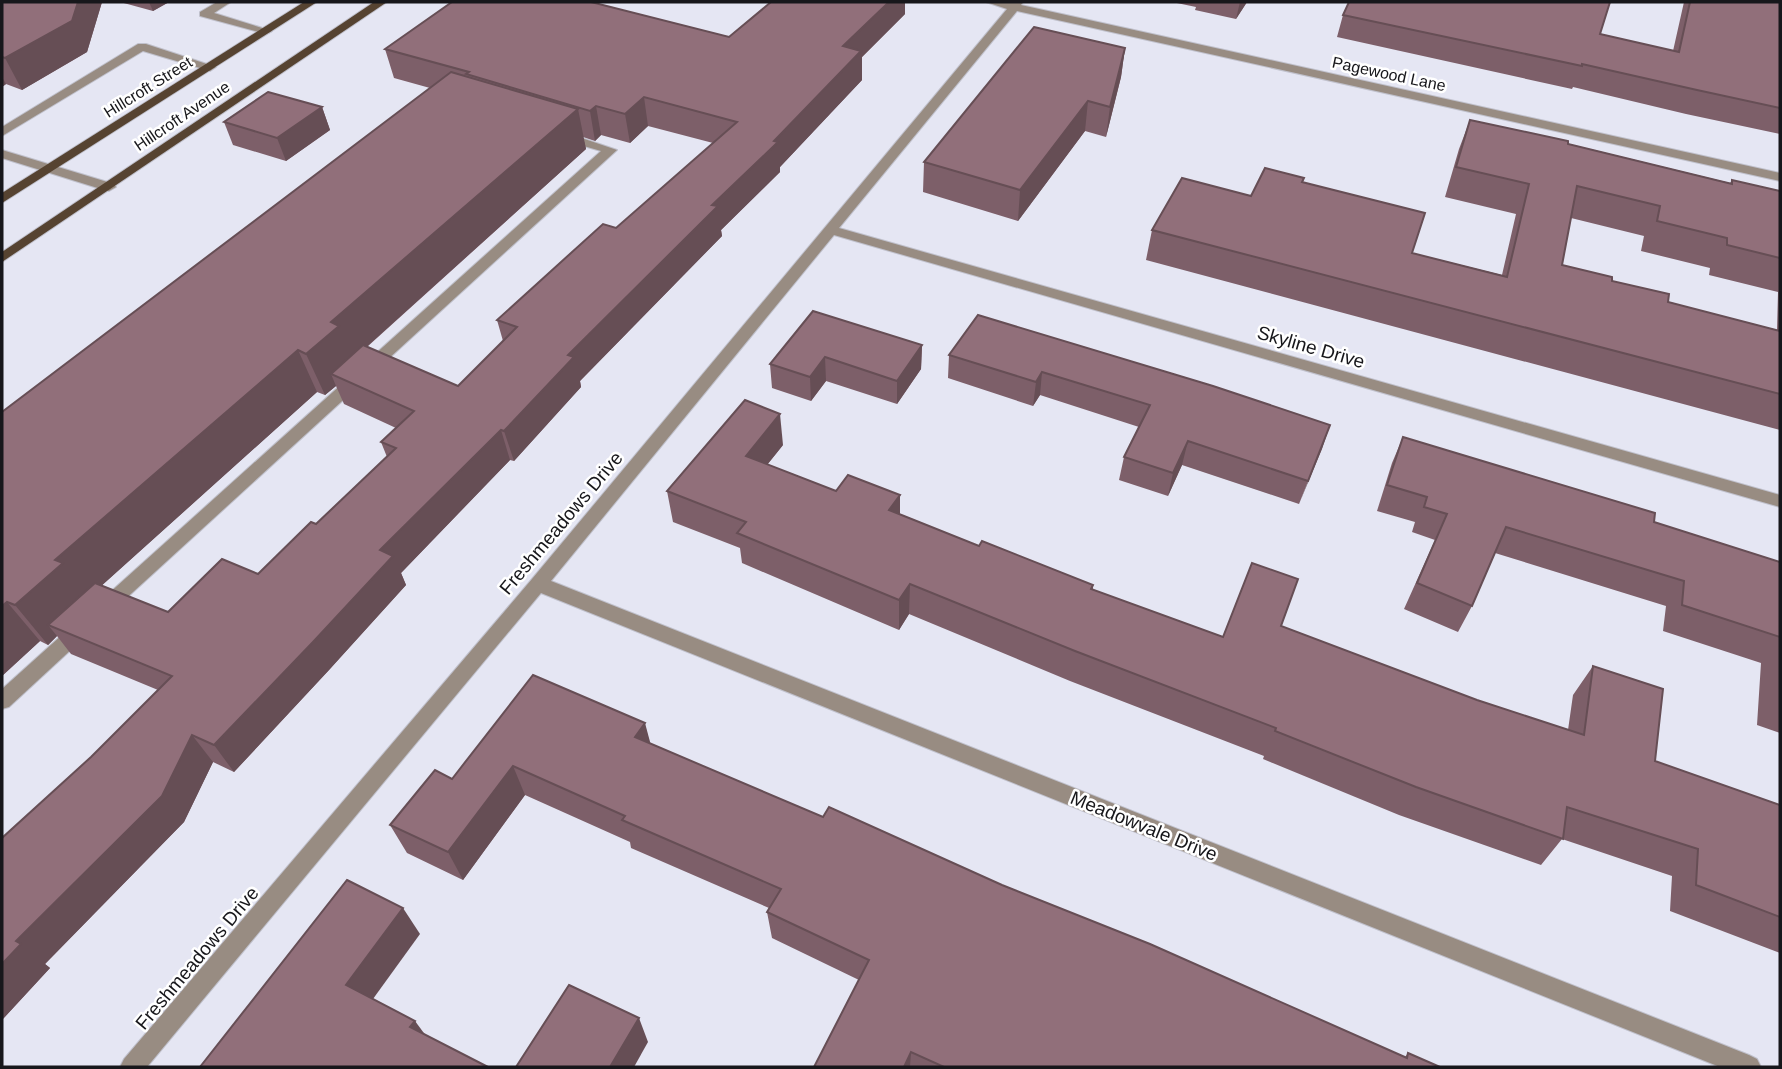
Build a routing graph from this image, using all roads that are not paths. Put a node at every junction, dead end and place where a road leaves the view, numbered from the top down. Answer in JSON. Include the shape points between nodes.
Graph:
{"nodes":[{"id":1,"x":225,"y":2,"type":"edge"},
{"id":2,"x":382,"y":2,"type":"edge"},
{"id":3,"x":992,"y":2,"type":"edge"},
{"id":4,"x":304,"y":3,"type":"edge"},
{"id":5,"x":1016,"y":4,"type":"edge"},
{"id":6,"x":266,"y":31,"type":"junction"},
{"id":7,"x":209,"y":67,"type":"junction"},
{"id":8,"x":544,"y":130,"type":"edge"},
{"id":9,"x":2,"y":132,"type":"edge"},
{"id":10,"x":2,"y":154,"type":"edge"},
{"id":11,"x":47,"y":169,"type":"junction"},
{"id":12,"x":1780,"y":177,"type":"edge"},
{"id":13,"x":109,"y":187,"type":"junction"},
{"id":14,"x":2,"y":199,"type":"edge"},
{"id":15,"x":831,"y":230,"type":"junction"},
{"id":16,"x":2,"y":258,"type":"edge"},
{"id":17,"x":1780,"y":501,"type":"edge"},
{"id":18,"x":538,"y":584,"type":"junction"},
{"id":19,"x":2,"y":701,"type":"edge"},
{"id":20,"x":132,"y":1067,"type":"edge"},
{"id":21,"x":1749,"y":1067,"type":"edge"}],
"edges":[{"from":1,"to":6,"type":"street","via":[[204,14]]},
{"from":2,"to":13,"type":"main road","name":"Hillcroft Avenue"},
{"from":3,"to":5,"type":"street","name":"Pagewood Lane"},
{"from":4,"to":6,"type":"main road","name":"Hillcroft Street"},
{"from":5,"to":12,"type":"street","name":"Pagewood Lane"},
{"from":5,"to":15,"type":"street","name":"Freshmeadows Drive"},
{"from":6,"to":7,"type":"main road","name":"Hillcroft Street"},
{"from":7,"to":9,"type":"street","via":[[142,47]]},
{"from":7,"to":11,"type":"main road","name":"Hillcroft Street"},
{"from":8,"to":19,"type":"street","via":[[610,149]]},
{"from":10,"to":11,"type":"street"},
{"from":11,"to":13,"type":"street"},
{"from":11,"to":14,"type":"main road","name":"Hillcroft Street"},
{"from":13,"to":16,"type":"main road","name":"Hillcroft Avenue"},
{"from":15,"to":17,"type":"street","name":"Skyline Drive"},
{"from":15,"to":18,"type":"street","name":"Freshmeadows Drive"},
{"from":18,"to":20,"type":"street","name":"Freshmeadows Drive"},
{"from":18,"to":21,"type":"street","name":"Meadowvale Drive"}]}
